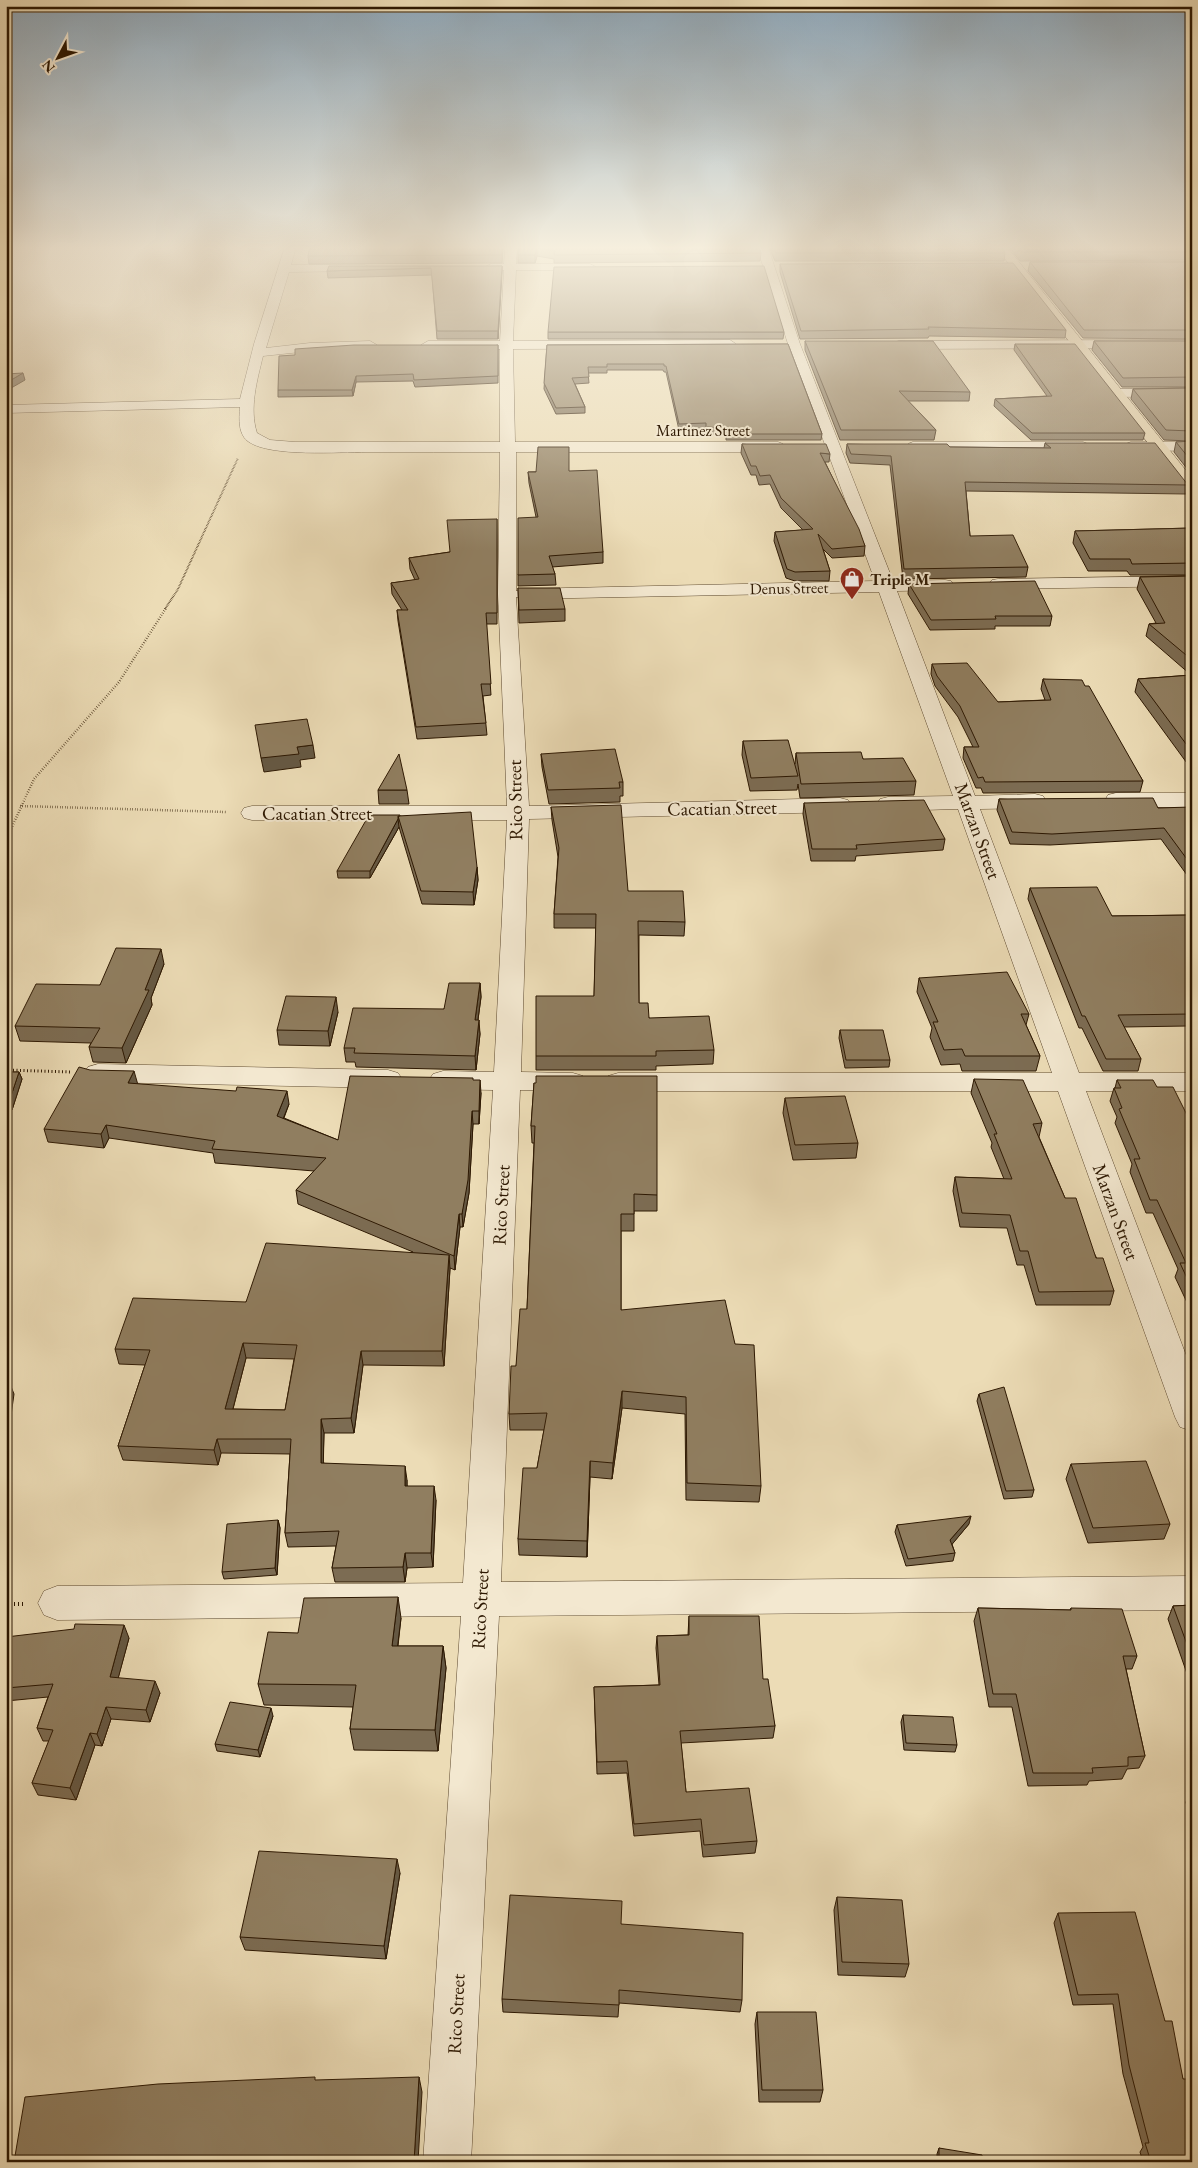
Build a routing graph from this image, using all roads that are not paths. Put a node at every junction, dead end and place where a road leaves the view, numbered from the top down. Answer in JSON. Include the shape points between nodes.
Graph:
{"nodes":[{"id":1,"x":260,"y":348,"type":"edge"},
{"id":2,"x":300,"y":348,"type":"edge"},
{"id":3,"x":506,"y":348,"type":"edge"},
{"id":4,"x":796,"y":348,"type":"edge"},
{"id":5,"x":1081,"y":348,"type":"edge"},
{"id":6,"x":258,"y":353,"type":"junction"},
{"id":7,"x":1192,"y":392,"type":"edge"},
{"id":8,"x":1116,"y":393,"type":"junction"},
{"id":9,"x":246,"y":403,"type":"junction"},
{"id":10,"x":6,"y":409,"type":"edge"},
{"id":11,"x":1192,"y":446,"type":"edge"},
{"id":12,"x":508,"y":447,"type":"junction"},
{"id":13,"x":795,"y":447,"type":"edge"},
{"id":14,"x":903,"y":447,"type":"edge"},
{"id":15,"x":1099,"y":447,"type":"edge"},
{"id":16,"x":1119,"y":447,"type":"edge"},
{"id":17,"x":1158,"y":447,"type":"junction"},
{"id":18,"x":1192,"y":489,"type":"edge"},
{"id":19,"x":1192,"y":581,"type":"edge"},
{"id":20,"x":964,"y":584,"type":"edge"},
{"id":21,"x":984,"y":584,"type":"edge"},
{"id":22,"x":886,"y":586,"type":"junction"},
{"id":23,"x":507,"y":594,"type":"junction"},
{"id":24,"x":1192,"y":800,"type":"edge"},
{"id":25,"x":1055,"y":801,"type":"edge"},
{"id":26,"x":1094,"y":801,"type":"edge"},
{"id":27,"x":968,"y":802,"type":"junction"},
{"id":28,"x":252,"y":813,"type":"road end"},
{"id":29,"x":518,"y":813,"type":"junction"},
{"id":30,"x":94,"y":1072,"type":"edge"},
{"id":31,"x":507,"y":1081,"type":"junction"},
{"id":32,"x":1192,"y":1082,"type":"edge"},
{"id":33,"x":1068,"y":1083,"type":"junction"},
{"id":34,"x":1192,"y":1416,"type":"edge"},
{"id":35,"x":1192,"y":1593,"type":"edge"},
{"id":36,"x":481,"y":1600,"type":"junction"},
{"id":37,"x":57,"y":1603,"type":"dead end"},
{"id":38,"x":447,"y":2162,"type":"edge"}],
"edges":[{"from":1,"to":6,"type":"street"},
{"from":2,"to":6,"type":"street"},
{"from":3,"to":12,"type":"street","name":"Rico Street"},
{"from":4,"to":22,"type":"street","name":"Marzan Street"},
{"from":5,"to":8,"type":"highway"},
{"from":6,"to":9,"type":"street"},
{"from":7,"to":8,"type":"street"},
{"from":8,"to":17,"type":"highway"},
{"from":9,"to":10,"type":"street"},
{"from":9,"to":12,"type":"street","name":"Martinez Street","via":[[249,435],[275,445]]},
{"from":11,"to":17,"type":"street"},
{"from":12,"to":13,"type":"street","name":"Martinez Street"},
{"from":12,"to":23,"type":"street","name":"Rico Street"},
{"from":14,"to":15,"type":"street"},
{"from":16,"to":17,"type":"street"},
{"from":17,"to":18,"type":"highway"},
{"from":19,"to":21,"type":"street"},
{"from":20,"to":22,"type":"street","name":"Denus Street"},
{"from":22,"to":23,"type":"street","name":"Denus Street"},
{"from":22,"to":27,"type":"street","name":"Marzan Street"},
{"from":23,"to":29,"type":"street","name":"Rico Street"},
{"from":24,"to":26,"type":"street"},
{"from":25,"to":27,"type":"street","name":"Cacatian Street"},
{"from":27,"to":29,"type":"street","name":"Cacatian Street"},
{"from":27,"to":33,"type":"street","name":"Marzan Street"},
{"from":28,"to":29,"type":"street","name":"Cacatian Street"},
{"from":29,"to":31,"type":"street","name":"Rico Street"},
{"from":30,"to":31,"type":"street"},
{"from":31,"to":33,"type":"street"},
{"from":31,"to":36,"type":"street","name":"Rico Street"},
{"from":32,"to":33,"type":"street"},
{"from":33,"to":34,"type":"street","name":"Marzan Street"},
{"from":35,"to":36,"type":"street"},
{"from":36,"to":37,"type":"street"},
{"from":36,"to":38,"type":"street","name":"Rico Street"}]}
